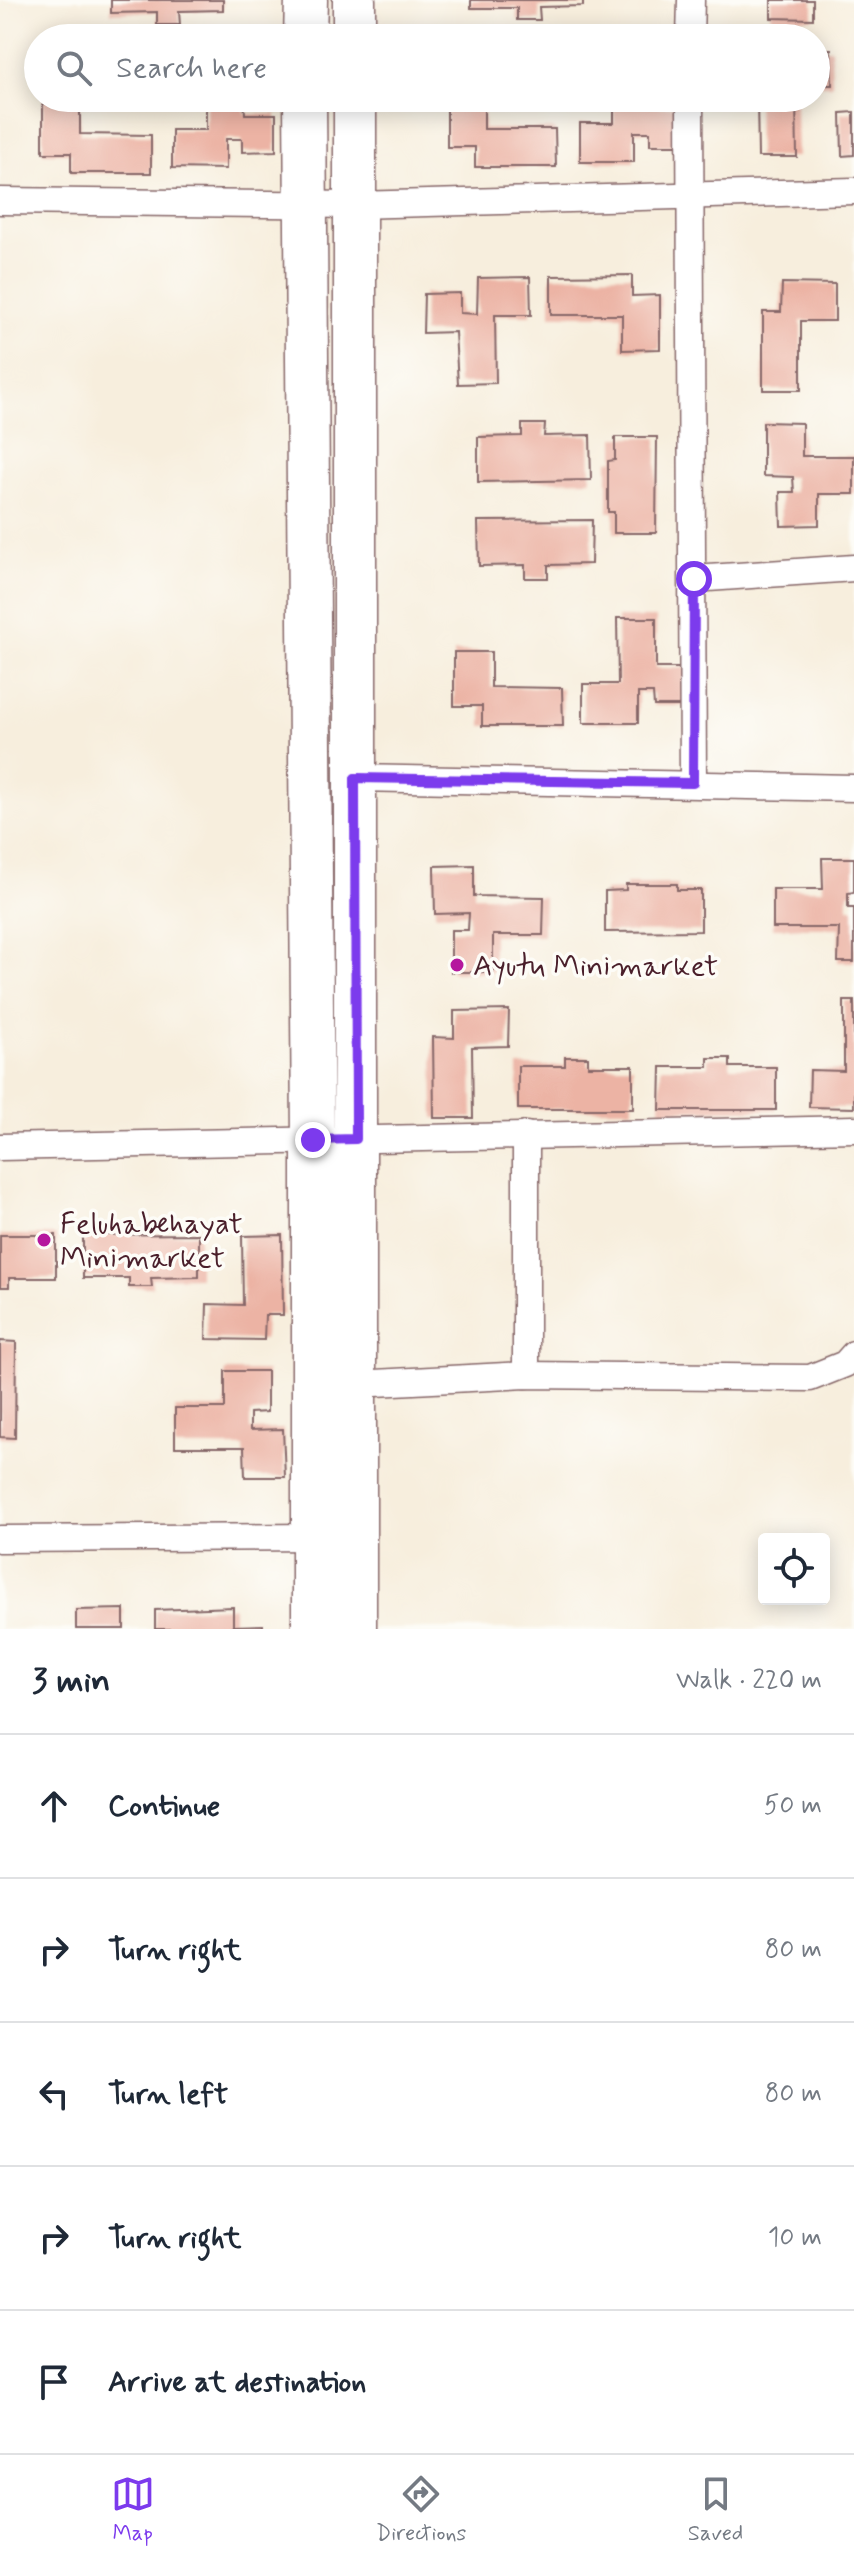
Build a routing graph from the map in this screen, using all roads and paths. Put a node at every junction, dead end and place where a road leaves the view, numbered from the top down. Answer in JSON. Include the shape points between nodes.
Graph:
{"nodes":[{"id":1,"x":306,"y":0,"type":"edge"},
{"id":2,"x":354,"y":0,"type":"edge"},
{"id":3,"x":691,"y":0,"type":"edge"},
{"id":4,"x":305,"y":24,"type":"edge"},
{"id":5,"x":354,"y":24,"type":"edge"},
{"id":6,"x":690,"y":24,"type":"edge"},
{"id":7,"x":305,"y":112,"type":"edge"},
{"id":8,"x":355,"y":112,"type":"edge"},
{"id":9,"x":690,"y":112,"type":"edge"},
{"id":10,"x":854,"y":191,"type":"edge"},
{"id":11,"x":689,"y":194,"type":"junction"},
{"id":12,"x":0,"y":201,"type":"edge"},
{"id":13,"x":305,"y":205,"type":"junction"},
{"id":14,"x":355,"y":205,"type":"junction"},
{"id":15,"x":854,"y":568,"type":"edge"},
{"id":16,"x":694,"y":579,"type":"junction"},
{"id":17,"x":355,"y":778,"type":"junction"},
{"id":18,"x":693,"y":783,"type":"junction"},
{"id":19,"x":854,"y":788,"type":"edge"},
{"id":20,"x":854,"y":1129,"type":"edge"},
{"id":21,"x":526,"y":1135,"type":"junction"},
{"id":22,"x":356,"y":1139,"type":"junction"},
{"id":23,"x":313,"y":1140,"type":"junction"},
{"id":24,"x":0,"y":1147,"type":"edge"},
{"id":25,"x":854,"y":1354,"type":"edge"},
{"id":26,"x":526,"y":1375,"type":"junction"},
{"id":27,"x":356,"y":1384,"type":"junction"},
{"id":28,"x":314,"y":1537,"type":"junction"},
{"id":29,"x":0,"y":1539,"type":"edge"},
{"id":30,"x":313,"y":1629,"type":"edge"},
{"id":31,"x":355,"y":1629,"type":"edge"}],
"edges":[{"from":1,"to":4,"type":"main road"},
{"from":2,"to":5,"type":"main road"},
{"from":3,"to":6,"type":"street"},
{"from":7,"to":13,"type":"main road"},
{"from":8,"to":14,"type":"main road"},
{"from":9,"to":11,"type":"street"},
{"from":10,"to":11,"type":"street"},
{"from":11,"to":14,"type":"street"},
{"from":11,"to":16,"type":"street"},
{"from":12,"to":13,"type":"street"},
{"from":13,"to":14,"type":"street"},
{"from":13,"to":23,"type":"main road"},
{"from":14,"to":17,"type":"main road"},
{"from":15,"to":16,"type":"street"},
{"from":16,"to":18,"type":"street"},
{"from":17,"to":18,"type":"street"},
{"from":17,"to":22,"type":"main road"},
{"from":18,"to":19,"type":"street"},
{"from":20,"to":21,"type":"street"},
{"from":21,"to":22,"type":"street"},
{"from":21,"to":26,"type":"street"},
{"from":22,"to":23,"type":"street"},
{"from":22,"to":27,"type":"main road"},
{"from":23,"to":24,"type":"street"},
{"from":23,"to":28,"type":"main road"},
{"from":25,"to":26,"type":"street","via":[[845,1364],[810,1378]]},
{"from":26,"to":27,"type":"street"},
{"from":27,"to":31,"type":"main road"},
{"from":28,"to":29,"type":"street"},
{"from":28,"to":30,"type":"main road"}]}
